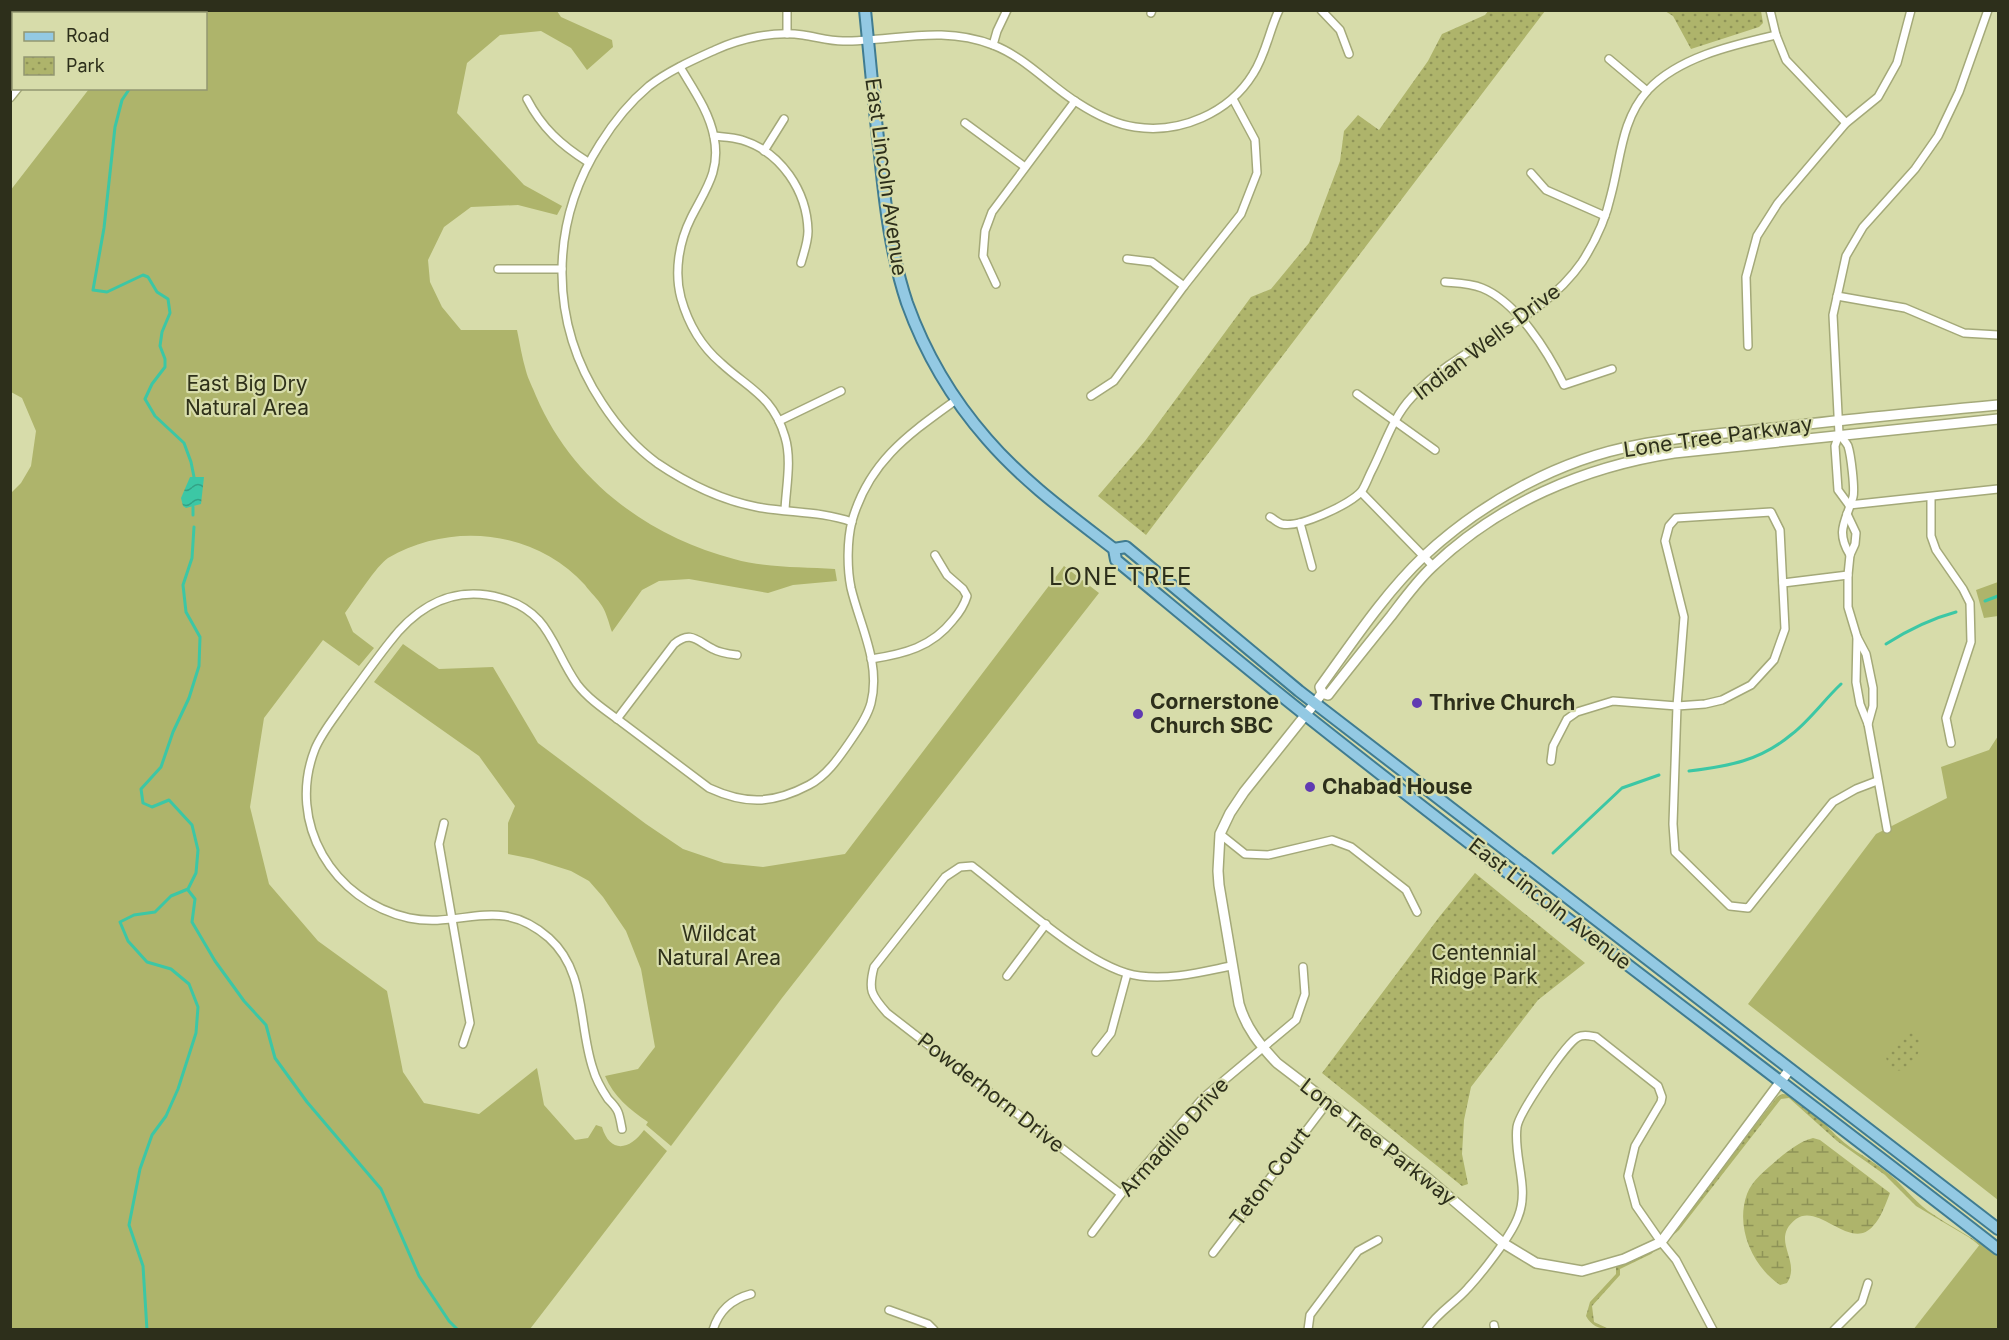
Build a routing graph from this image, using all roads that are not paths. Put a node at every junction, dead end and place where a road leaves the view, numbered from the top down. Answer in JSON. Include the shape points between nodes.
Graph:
{"nodes":[{"id":1,"x":787,"y":10,"type":"edge"},
{"id":2,"x":864,"y":10,"type":"edge"},
{"id":3,"x":1007,"y":10,"type":"edge"},
{"id":4,"x":1279,"y":10,"type":"edge"},
{"id":5,"x":1321,"y":10,"type":"edge"},
{"id":6,"x":1770,"y":10,"type":"edge"},
{"id":7,"x":1911,"y":10,"type":"edge"},
{"id":8,"x":1988,"y":10,"type":"edge"},
{"id":9,"x":787,"y":34,"type":"junction"},
{"id":10,"x":1776,"y":35,"type":"junction"},
{"id":11,"x":868,"y":40,"type":"junction"},
{"id":12,"x":993,"y":45,"type":"junction"},
{"id":13,"x":1349,"y":54,"type":"dead end"},
{"id":14,"x":1609,"y":59,"type":"dead end"},
{"id":15,"x":680,"y":67,"type":"junction"},
{"id":16,"x":1647,"y":91,"type":"junction"},
{"id":17,"x":527,"y":99,"type":"dead end"},
{"id":18,"x":1233,"y":99,"type":"junction"},
{"id":19,"x":1075,"y":101,"type":"junction"},
{"id":20,"x":784,"y":119,"type":"dead end"},
{"id":21,"x":965,"y":123,"type":"dead end"},
{"id":22,"x":1846,"y":123,"type":"junction"},
{"id":23,"x":714,"y":136,"type":"junction"},
{"id":24,"x":764,"y":151,"type":"junction"},
{"id":25,"x":588,"y":162,"type":"junction"},
{"id":26,"x":1025,"y":166,"type":"junction"},
{"id":27,"x":1530,"y":174,"type":"dead end"},
{"id":28,"x":1605,"y":216,"type":"junction"},
{"id":29,"x":1127,"y":259,"type":"dead end"},
{"id":30,"x":801,"y":263,"type":"dead end"},
{"id":31,"x":498,"y":269,"type":"dead end"},
{"id":32,"x":562,"y":269,"type":"junction"},
{"id":33,"x":1445,"y":282,"type":"dead end"},
{"id":34,"x":996,"y":284,"type":"dead end"},
{"id":35,"x":1184,"y":286,"type":"junction"},
{"id":36,"x":1837,"y":296,"type":"junction"},
{"id":37,"x":1521,"y":320,"type":"junction"},
{"id":38,"x":1998,"y":335,"type":"edge"},
{"id":39,"x":1748,"y":346,"type":"dead end"},
{"id":40,"x":1612,"y":369,"type":"dead end"},
{"id":41,"x":841,"y":392,"type":"dead end"},
{"id":42,"x":1357,"y":394,"type":"dead end"},
{"id":43,"x":1091,"y":396,"type":"dead end"},
{"id":44,"x":956,"y":400,"type":"junction"},
{"id":45,"x":1998,"y":405,"type":"edge"},
{"id":46,"x":1998,"y":419,"type":"edge"},
{"id":47,"x":779,"y":421,"type":"junction"},
{"id":48,"x":1838,"y":421,"type":"junction"},
{"id":49,"x":1394,"y":422,"type":"junction"},
{"id":50,"x":1839,"y":434,"type":"junction"},
{"id":51,"x":1436,"y":450,"type":"dead end"},
{"id":52,"x":1998,"y":489,"type":"edge"},
{"id":53,"x":1361,"y":492,"type":"junction"},
{"id":54,"x":1931,"y":497,"type":"junction"},
{"id":55,"x":1849,"y":505,"type":"junction"},
{"id":56,"x":785,"y":510,"type":"junction"},
{"id":57,"x":1847,"y":514,"type":"junction"},
{"id":58,"x":1270,"y":517,"type":"dead end"},
{"id":59,"x":852,"y":522,"type":"junction"},
{"id":60,"x":1300,"y":523,"type":"junction"},
{"id":61,"x":1114,"y":549,"type":"junction"},
{"id":62,"x":935,"y":555,"type":"dead end"},
{"id":63,"x":1850,"y":555,"type":"junction"},
{"id":64,"x":1424,"y":557,"type":"junction"},
{"id":65,"x":1433,"y":566,"type":"junction"},
{"id":66,"x":1312,"y":567,"type":"dead end"},
{"id":67,"x":1848,"y":575,"type":"junction"},
{"id":68,"x":1783,"y":582,"type":"junction"},
{"id":69,"x":1857,"y":637,"type":"junction"},
{"id":70,"x":737,"y":656,"type":"dead end"},
{"id":71,"x":871,"y":658,"type":"junction"},
{"id":72,"x":1322,"y":693,"type":"junction"},
{"id":73,"x":1315,"y":703,"type":"junction"},
{"id":74,"x":1677,"y":706,"type":"junction"},
{"id":75,"x":1305,"y":715,"type":"junction"},
{"id":76,"x":617,"y":719,"type":"junction"},
{"id":77,"x":1868,"y":724,"type":"junction"},
{"id":78,"x":1951,"y":743,"type":"dead end"},
{"id":79,"x":1551,"y":761,"type":"dead end"},
{"id":80,"x":1877,"y":781,"type":"junction"},
{"id":81,"x":444,"y":823,"type":"dead end"},
{"id":82,"x":1887,"y":829,"type":"dead end"},
{"id":83,"x":1220,"y":834,"type":"junction"},
{"id":84,"x":1417,"y":912,"type":"dead end"},
{"id":85,"x":452,"y":919,"type":"junction"},
{"id":86,"x":1046,"y":924,"type":"junction"},
{"id":87,"x":1231,"y":966,"type":"junction"},
{"id":88,"x":1303,"y":968,"type":"dead end"},
{"id":89,"x":1127,"y":974,"type":"junction"},
{"id":90,"x":1007,"y":976,"type":"dead end"},
{"id":91,"x":463,"y":1044,"type":"dead end"},
{"id":92,"x":1262,"y":1047,"type":"junction"},
{"id":93,"x":1096,"y":1052,"type":"dead end"},
{"id":94,"x":1790,"y":1070,"type":"junction"},
{"id":95,"x":1780,"y":1082,"type":"junction"},
{"id":96,"x":1328,"y":1102,"type":"junction"},
{"id":97,"x":622,"y":1129,"type":"dead end"},
{"id":98,"x":1121,"y":1194,"type":"junction"},
{"id":99,"x":1998,"y":1229,"type":"edge"},
{"id":100,"x":1092,"y":1233,"type":"dead end"},
{"id":101,"x":1378,"y":1240,"type":"dead end"},
{"id":102,"x":1661,"y":1242,"type":"junction"},
{"id":103,"x":1503,"y":1243,"type":"junction"},
{"id":104,"x":1998,"y":1249,"type":"edge"},
{"id":105,"x":1213,"y":1253,"type":"dead end"},
{"id":106,"x":1868,"y":1283,"type":"dead end"},
{"id":107,"x":751,"y":1294,"type":"dead end"},
{"id":108,"x":889,"y":1310,"type":"dead end"},
{"id":109,"x":713,"y":1329,"type":"edge"},
{"id":110,"x":934,"y":1329,"type":"edge"},
{"id":111,"x":1308,"y":1329,"type":"edge"},
{"id":112,"x":1426,"y":1329,"type":"edge"},
{"id":113,"x":1713,"y":1329,"type":"edge"},
{"id":114,"x":1834,"y":1329,"type":"edge"}],
"edges":[{"from":1,"to":9,"type":"street"},
{"from":2,"to":11,"type":"main road","name":"East Lincoln Avenue"},
{"from":3,"to":12,"type":"street"},
{"from":4,"to":18,"type":"street","via":[[1256,70]]},
{"from":5,"to":13,"type":"street","via":[[1340,30]]},
{"from":6,"to":10,"type":"street"},
{"from":7,"to":22,"type":"street","via":[[1897,63],[1878,96]]},
{"from":8,"to":36,"type":"street","via":[[1959,92],[1938,136],[1915,169],[1863,227],[1846,256]]},
{"from":9,"to":11,"type":"street","via":[[826,40]]},
{"from":9,"to":15,"type":"street","via":[[737,42]]},
{"from":10,"to":16,"type":"street","name":"Indian Wells Drive","via":[[1688,61],[1661,77]]},
{"from":10,"to":22,"type":"street","via":[[1786,60]]},
{"from":11,"to":12,"type":"street","via":[[924,33]]},
{"from":11,"to":44,"type":"main road","name":"East Lincoln Avenue","via":[[890,236],[900,281],[922,339]]},
{"from":12,"to":19,"type":"street"},
{"from":14,"to":16,"type":"street"},
{"from":15,"to":23,"type":"street","via":[[704,106]]},
{"from":15,"to":25,"type":"street","via":[[650,86],[624,111]]},
{"from":16,"to":28,"type":"street","name":"Indian Wells Drive","via":[[1623,135]]},
{"from":17,"to":25,"type":"street","via":[[537,118],[557,140]]},
{"from":18,"to":19,"type":"street","via":[[1191,122],[1154,128],[1112,121]]},
{"from":18,"to":35,"type":"street","via":[[1255,140],[1257,173],[1240,214]]},
{"from":19,"to":26,"type":"street"},
{"from":20,"to":24,"type":"street"},
{"from":21,"to":26,"type":"street"},
{"from":22,"to":39,"type":"street","via":[[1778,203],[1757,236],[1746,277]]},
{"from":23,"to":24,"type":"street","via":[[741,139]]},
{"from":23,"to":47,"type":"street","via":[[716,154],[708,187],[691,217],[681,247],[681,297],[706,349],[757,391]]},
{"from":24,"to":30,"type":"street","via":[[788,172],[803,201],[808,231]]},
{"from":25,"to":32,"type":"street","via":[[568,216]]},
{"from":26,"to":34,"type":"street","via":[[992,212],[985,231],[983,256]]},
{"from":27,"to":28,"type":"street","via":[[1546,190]]},
{"from":28,"to":37,"type":"street","name":"Indian Wells Drive","via":[[1565,283]]},
{"from":29,"to":35,"type":"street","via":[[1152,262]]},
{"from":31,"to":32,"type":"street"},
{"from":32,"to":56,"type":"street","via":[[569,333],[579,361],[593,390],[630,440],[654,461],[704,490],[757,507]]},
{"from":33,"to":37,"type":"street","via":[[1480,287],[1494,294]]},
{"from":35,"to":43,"type":"street","via":[[1114,381]]},
{"from":36,"to":38,"type":"street","via":[[1905,308],[1964,333]]},
{"from":36,"to":48,"type":"street","via":[[1833,315]]},
{"from":37,"to":40,"type":"street","via":[[1552,361],[1564,385]]},
{"from":37,"to":49,"type":"street","name":"Indian Wells Drive","via":[[1428,381]]},
{"from":41,"to":47,"type":"street"},
{"from":42,"to":49,"type":"street"},
{"from":44,"to":59,"type":"street","via":[[892,450],[871,480]]},
{"from":44,"to":61,"type":"main road","name":"East Lincoln Avenue","via":[[1018,472]]},
{"from":45,"to":48,"type":"street","name":"Lone Tree Parkway"},
{"from":46,"to":50,"type":"street","name":"Lone Tree Parkway"},
{"from":47,"to":56,"type":"street","via":[[788,453]]},
{"from":48,"to":50,"type":"street"},
{"from":48,"to":64,"type":"street","name":"Lone Tree Parkway","via":[[1672,439],[1581,461],[1507,495],[1473,516]]},
{"from":49,"to":51,"type":"street"},
{"from":49,"to":53,"type":"street","name":"Indian Wells Drive"},
{"from":50,"to":55,"type":"street","via":[[1835,446],[1838,490]]},
{"from":50,"to":55,"type":"street","via":[[1848,444],[1853,485]]},
{"from":50,"to":65,"type":"street","name":"Lone Tree Parkway","via":[[1639,458],[1586,474],[1514,506]]},
{"from":52,"to":54,"type":"street"},
{"from":53,"to":60,"type":"street"},
{"from":53,"to":64,"type":"street"},
{"from":54,"to":55,"type":"street"},
{"from":54,"to":78,"type":"street","via":[[1931,536],[1936,550],[1970,603],[1971,642],[1946,718]]},
{"from":55,"to":57,"type":"street"},
{"from":56,"to":59,"type":"street","via":[[820,513]]},
{"from":57,"to":63,"type":"street","via":[[1841,534]]},
{"from":57,"to":63,"type":"street","via":[[1856,533]]},
{"from":58,"to":60,"type":"street","via":[[1282,524]]},
{"from":59,"to":71,"type":"street","via":[[848,568]]},
{"from":60,"to":66,"type":"street"},
{"from":61,"to":73,"type":"main road","name":"East Lincoln Avenue","via":[[1126,547]]},
{"from":61,"to":75,"type":"main road","name":"East Lincoln Avenue","via":[[1116,560]]},
{"from":62,"to":71,"type":"street","via":[[947,575],[963,589],[967,596],[965,605],[947,628],[922,646]]},
{"from":63,"to":67,"type":"street"},
{"from":64,"to":65,"type":"street"},
{"from":64,"to":72,"type":"street","name":"Lone Tree Parkway","via":[[1354,641],[1320,687]]},
{"from":65,"to":72,"type":"street","name":"Lone Tree Parkway","via":[[1328,694]]},
{"from":67,"to":68,"type":"street"},
{"from":67,"to":69,"type":"street","via":[[1848,607]]},
{"from":68,"to":74,"type":"street","via":[[1785,629],[1774,660],[1751,685],[1722,700]]},
{"from":68,"to":74,"type":"street","via":[[1780,530],[1772,512],[1676,518],[1669,526],[1665,541],[1684,617]]},
{"from":69,"to":77,"type":"street","via":[[1856,682]]},
{"from":69,"to":77,"type":"street","via":[[1872,673],[1873,706]]},
{"from":70,"to":76,"type":"street","via":[[715,650],[699,639],[681,637]]},
{"from":71,"to":76,"type":"street","via":[[873,690],[863,722],[826,772],[813,783],[782,797],[743,800],[709,788]]},
{"from":72,"to":73,"type":"street","name":"Lone Tree Parkway"},
{"from":73,"to":75,"type":"street","name":"Lone Tree Parkway"},
{"from":73,"to":94,"type":"main road","name":"East Lincoln Avenue"},
{"from":74,"to":79,"type":"street","via":[[1613,701],[1577,712],[1567,719],[1557,737]]},
{"from":74,"to":80,"type":"street","via":[[1675,852],[1730,906],[1748,908],[1833,802]]},
{"from":75,"to":83,"type":"street","name":"Lone Tree Parkway","via":[[1244,792]]},
{"from":75,"to":95,"type":"main road","name":"East Lincoln Avenue"},
{"from":76,"to":85,"type":"street","via":[[579,687],[545,628],[519,605],[487,595],[438,601],[424,607],[395,635],[315,749],[307,785],[310,822],[324,859],[354,893],[408,918]]},
{"from":77,"to":80,"type":"street"},
{"from":80,"to":82,"type":"street"},
{"from":81,"to":85,"type":"street","via":[[438,844]]},
{"from":83,"to":84,"type":"street","via":[[1245,854],[1268,855],[1332,840],[1351,847],[1406,890]]},
{"from":83,"to":87,"type":"street","name":"Lone Tree Parkway","via":[[1218,871]]},
{"from":85,"to":91,"type":"street","via":[[470,1023]]},
{"from":85,"to":97,"type":"street","via":[[502,915],[547,936],[559,948],[575,978],[592,1068],[618,1111]]},
{"from":86,"to":89,"type":"street","via":[[1097,960]]},
{"from":86,"to":90,"type":"street"},
{"from":86,"to":98,"type":"street","name":"Powderhorn Drive","via":[[972,866],[960,867],[945,877],[874,967],[870,984],[874,998],[887,1013]]},
{"from":87,"to":89,"type":"street","via":[[1172,977]]},
{"from":87,"to":92,"type":"street","name":"Lone Tree Parkway","via":[[1243,1017]]},
{"from":88,"to":92,"type":"street","name":"Armadillo Drive","via":[[1305,994],[1296,1020]]},
{"from":89,"to":93,"type":"street","via":[[1111,1033]]},
{"from":92,"to":96,"type":"street","name":"Lone Tree Parkway"},
{"from":92,"to":98,"type":"street","name":"Armadillo Drive","via":[[1203,1098]]},
{"from":94,"to":95,"type":"street","name":"Lone Tree Parkway"},
{"from":94,"to":99,"type":"main road","name":"East Lincoln Avenue"},
{"from":95,"to":102,"type":"street","name":"Lone Tree Parkway"},
{"from":95,"to":104,"type":"main road","name":"East Lincoln Avenue"},
{"from":96,"to":103,"type":"street","name":"Lone Tree Parkway","via":[[1425,1176]]},
{"from":96,"to":105,"type":"street","name":"Teton Court"},
{"from":98,"to":100,"type":"street","name":"Armadillo Drive"},
{"from":101,"to":111,"type":"street","via":[[1358,1251],[1310,1315]]},
{"from":102,"to":103,"type":"street","name":"Lone Tree Parkway","via":[[1624,1259],[1582,1270],[1536,1263]]},
{"from":102,"to":103,"type":"street","via":[[1636,1206],[1628,1176],[1635,1146],[1660,1102],[1661,1091],[1596,1037],[1584,1035],[1572,1041],[1530,1098],[1517,1124],[1516,1150],[1523,1190],[1519,1217]]},
{"from":102,"to":113,"type":"street","via":[[1676,1260]]},
{"from":103,"to":112,"type":"street","via":[[1468,1288],[1436,1315]]},
{"from":106,"to":114,"type":"street","via":[[1862,1302]]},
{"from":107,"to":109,"type":"street","via":[[734,1299]]},
{"from":108,"to":110,"type":"street"}]}
